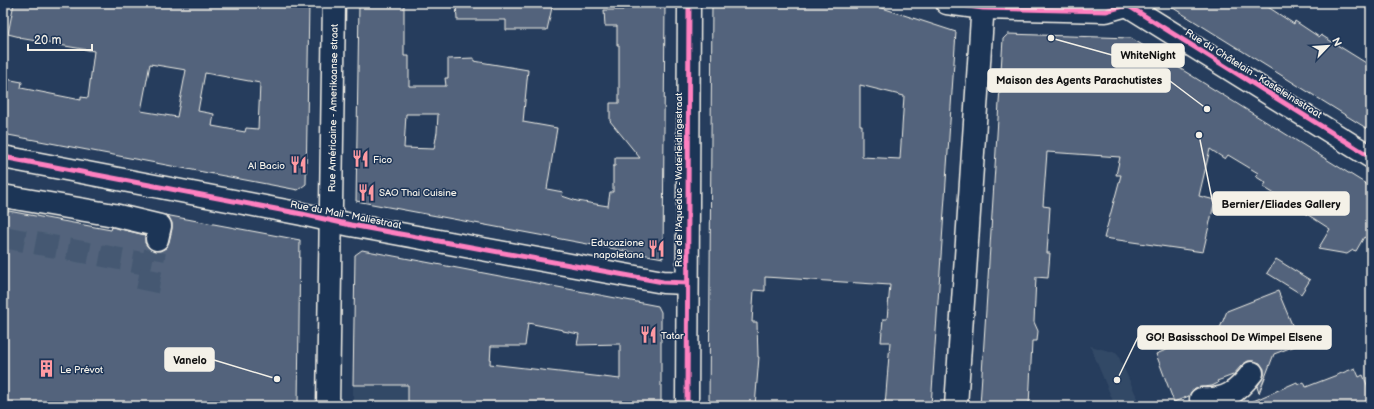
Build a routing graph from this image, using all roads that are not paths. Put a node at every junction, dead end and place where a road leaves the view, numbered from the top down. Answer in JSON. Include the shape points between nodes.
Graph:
{"nodes":[{"id":1,"x":334,"y":3,"type":"edge"},
{"id":2,"x":689,"y":3,"type":"edge"},
{"id":3,"x":947,"y":3,"type":"edge"},
{"id":4,"x":1127,"y":4,"type":"edge"},
{"id":5,"x":983,"y":5,"type":"edge"},
{"id":6,"x":3,"y":157,"type":"edge"},
{"id":7,"x":1371,"y":157,"type":"edge"},
{"id":8,"x":3,"y":196,"type":"edge"},
{"id":9,"x":330,"y":220,"type":"junction"},
{"id":10,"x":157,"y":239,"type":"tunnel mouth"},
{"id":11,"x":687,"y":283,"type":"junction"},
{"id":12,"x":1252,"y":373,"type":"dead end"},
{"id":13,"x":1201,"y":399,"type":"dead end"},
{"id":14,"x":1234,"y":400,"type":"edge"},
{"id":15,"x":328,"y":406,"type":"edge"},
{"id":16,"x":687,"y":406,"type":"edge"},
{"id":17,"x":956,"y":406,"type":"edge"}],
"edges":[{"from":1,"to":9,"type":"street","name":"Rue Américaine - Amerikaanse straat"},
{"from":2,"to":11,"type":"street","name":"Rue de l'Aqueduc - Waterleidingsstraat"},
{"from":3,"to":5,"type":"street"},
{"from":4,"to":5,"type":"street","via":[[1106,11]]},
{"from":4,"to":7,"type":"street","name":"Rue du Châtelain - Kasteleinsstraat"},
{"from":5,"to":17,"type":"street"},
{"from":6,"to":9,"type":"street","name":"Rue du Mail - Maliestraat"},
{"from":8,"to":10,"type":"street","via":[[114,215],[160,226]]},
{"from":9,"to":11,"type":"street","name":"Rue du Mail - Maliestraat","via":[[662,282]]},
{"from":9,"to":15,"type":"street","name":"Rue Américaine - Amerikaanse straat"},
{"from":11,"to":16,"type":"street","name":"Rue de l'Aqueduc - Waterleidingsstraat"},
{"from":12,"to":14,"type":"street","via":[[1235,391]]},
{"from":13,"to":14,"type":"street"}]}
